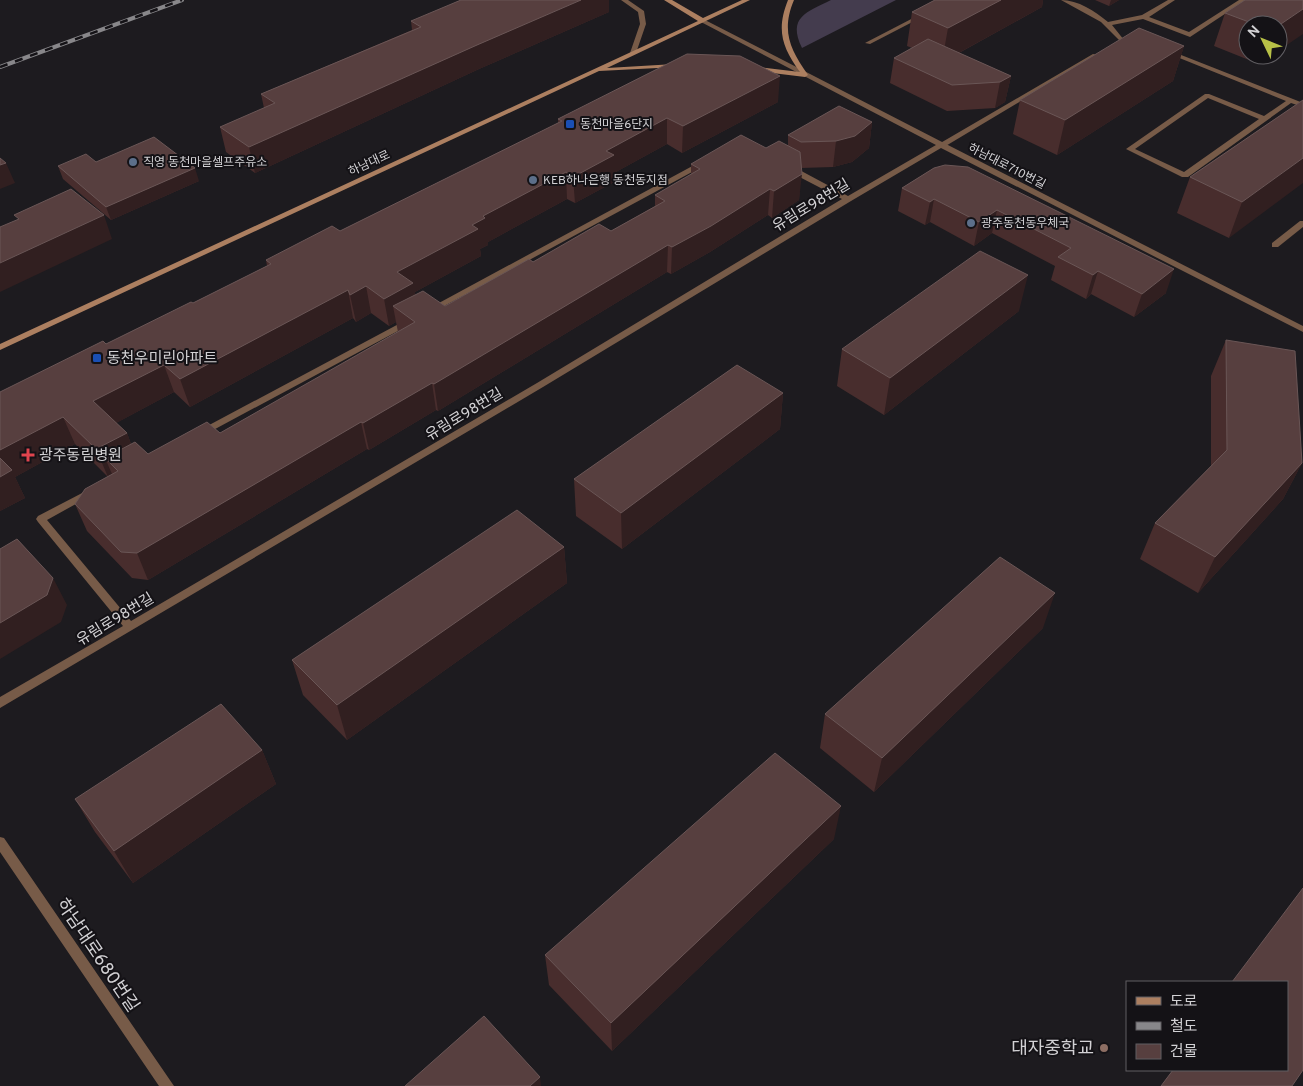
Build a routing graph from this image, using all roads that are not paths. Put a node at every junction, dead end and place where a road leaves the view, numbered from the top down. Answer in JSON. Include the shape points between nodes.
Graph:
{"nodes":[{"id":1,"x":624,"y":0,"type":"edge"},
{"id":2,"x":667,"y":0,"type":"edge"},
{"id":3,"x":747,"y":0,"type":"edge"},
{"id":4,"x":791,"y":0,"type":"edge"},
{"id":5,"x":1064,"y":0,"type":"edge"},
{"id":6,"x":1172,"y":0,"type":"edge"},
{"id":7,"x":1243,"y":0,"type":"edge"},
{"id":8,"x":927,"y":13,"type":"edge"},
{"id":9,"x":1144,"y":17,"type":"junction"},
{"id":10,"x":703,"y":20,"type":"junction"},
{"id":11,"x":1106,"y":24,"type":"junction"},
{"id":12,"x":1121,"y":40,"type":"junction"},
{"id":13,"x":1129,"y":42,"type":"edge"},
{"id":14,"x":868,"y":43,"type":"dead end"},
{"id":15,"x":1112,"y":45,"type":"edge"},
{"id":16,"x":1104,"y":50,"type":"edge"},
{"id":17,"x":1162,"y":50,"type":"edge"},
{"id":18,"x":632,"y":53,"type":"junction"},
{"id":19,"x":686,"y":66,"type":"edge"},
{"id":20,"x":746,"y":68,"type":"edge"},
{"id":21,"x":596,"y":70,"type":"junction"},
{"id":22,"x":805,"y":75,"type":"junction"},
{"id":23,"x":1291,"y":100,"type":"junction"},
{"id":24,"x":1303,"y":105,"type":"edge"},
{"id":25,"x":1265,"y":119,"type":"junction"},
{"id":26,"x":941,"y":145,"type":"junction"},
{"id":27,"x":707,"y":162,"type":"edge"},
{"id":28,"x":782,"y":165,"type":"edge"},
{"id":29,"x":848,"y":199,"type":"junction"},
{"id":30,"x":1303,"y":223,"type":"edge"},
{"id":31,"x":1275,"y":245,"type":"dead end"},
{"id":32,"x":424,"y":314,"type":"edge"},
{"id":33,"x":415,"y":318,"type":"edge"},
{"id":34,"x":1303,"y":330,"type":"edge"},
{"id":35,"x":0,"y":347,"type":"edge"},
{"id":36,"x":189,"y":440,"type":"edge"},
{"id":37,"x":102,"y":486,"type":"edge"},
{"id":38,"x":130,"y":627,"type":"junction"},
{"id":39,"x":0,"y":704,"type":"edge"},
{"id":40,"x":0,"y":842,"type":"edge"},
{"id":41,"x":167,"y":1086,"type":"edge"}],
"edges":[{"from":1,"to":18,"type":"street","via":[[641,11],[643,24]]},
{"from":2,"to":10,"type":"main road"},
{"from":3,"to":10,"type":"main road","name":"하남대로"},
{"from":4,"to":22,"type":"main road","via":[[785,12],[784,34],[789,53]]},
{"from":5,"to":11,"type":"street"},
{"from":6,"to":9,"type":"street"},
{"from":7,"to":9,"type":"street","via":[[1190,34]]},
{"from":8,"to":14,"type":"street"},
{"from":9,"to":11,"type":"street"},
{"from":10,"to":18,"type":"main road","name":"하남대로"},
{"from":10,"to":22,"type":"street","name":"하남대로710번길"},
{"from":11,"to":12,"type":"street"},
{"from":12,"to":13,"type":"street"},
{"from":12,"to":15,"type":"street"},
{"from":16,"to":26,"type":"street","name":"유림로98번길"},
{"from":17,"to":23,"type":"street"},
{"from":18,"to":21,"type":"main road","name":"하남대로"},
{"from":19,"to":21,"type":"main road"},
{"from":20,"to":22,"type":"main road"},
{"from":21,"to":35,"type":"main road","name":"하남대로"},
{"from":22,"to":26,"type":"street","name":"하남대로710번길"},
{"from":23,"to":24,"type":"street"},
{"from":23,"to":25,"type":"street"},
{"from":25,"to":25,"type":"street","via":[[1207,95],[1130,149],[1185,175]]},
{"from":26,"to":29,"type":"street","name":"유림로98번길"},
{"from":26,"to":34,"type":"street","name":"하남대로710번길"},
{"from":27,"to":32,"type":"street"},
{"from":28,"to":29,"type":"street"},
{"from":29,"to":38,"type":"street","name":"유림로98번길"},
{"from":30,"to":31,"type":"street"},
{"from":33,"to":36,"type":"street"},
{"from":37,"to":38,"type":"street","via":[[41,519]]},
{"from":38,"to":39,"type":"street","name":"유림로98번길"},
{"from":40,"to":41,"type":"street","name":"하남대로680번길"}]}
